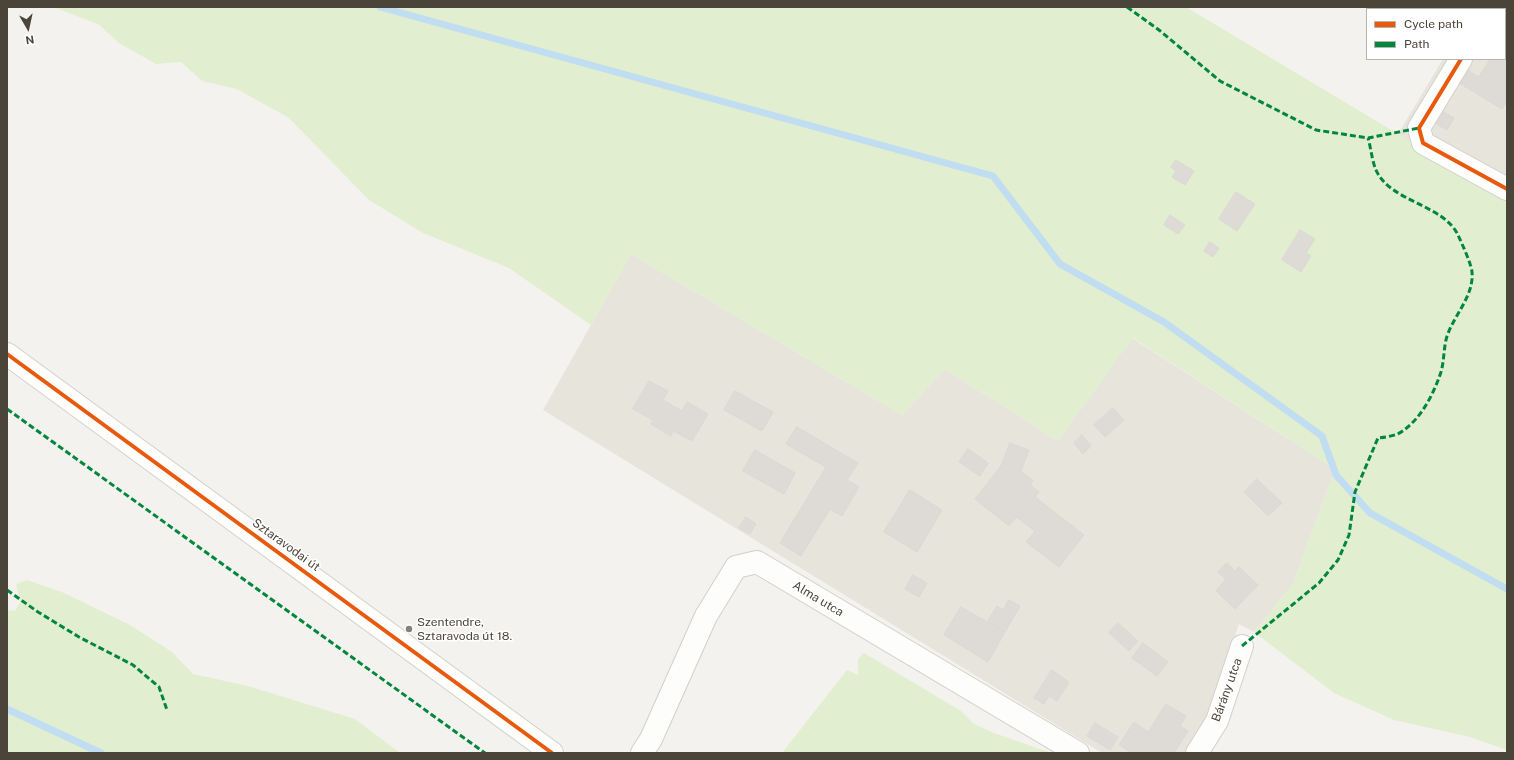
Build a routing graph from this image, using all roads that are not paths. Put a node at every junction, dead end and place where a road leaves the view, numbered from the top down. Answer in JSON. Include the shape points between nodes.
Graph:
{"nodes":[{"id":1,"x":1460,"y":60,"type":"edge"},
{"id":2,"x":1507,"y":189,"type":"edge"},
{"id":3,"x":7,"y":354,"type":"edge"},
{"id":4,"x":1242,"y":646,"type":"dead end"},
{"id":5,"x":552,"y":753,"type":"edge"},
{"id":6,"x":642,"y":753,"type":"edge"},
{"id":7,"x":1078,"y":753,"type":"edge"},
{"id":8,"x":1197,"y":753,"type":"edge"}],
"edges":[{"from":1,"to":2,"type":"street","via":[[1419,128],[1423,143]]},
{"from":3,"to":5,"type":"street","name":"Sztaravodai út"},
{"from":4,"to":8,"type":"street","name":"Bárány utca","via":[[1217,721]]},
{"from":6,"to":7,"type":"street","name":"Alma utca","via":[[651,739],[706,616],[736,567],[757,562]]}]}
